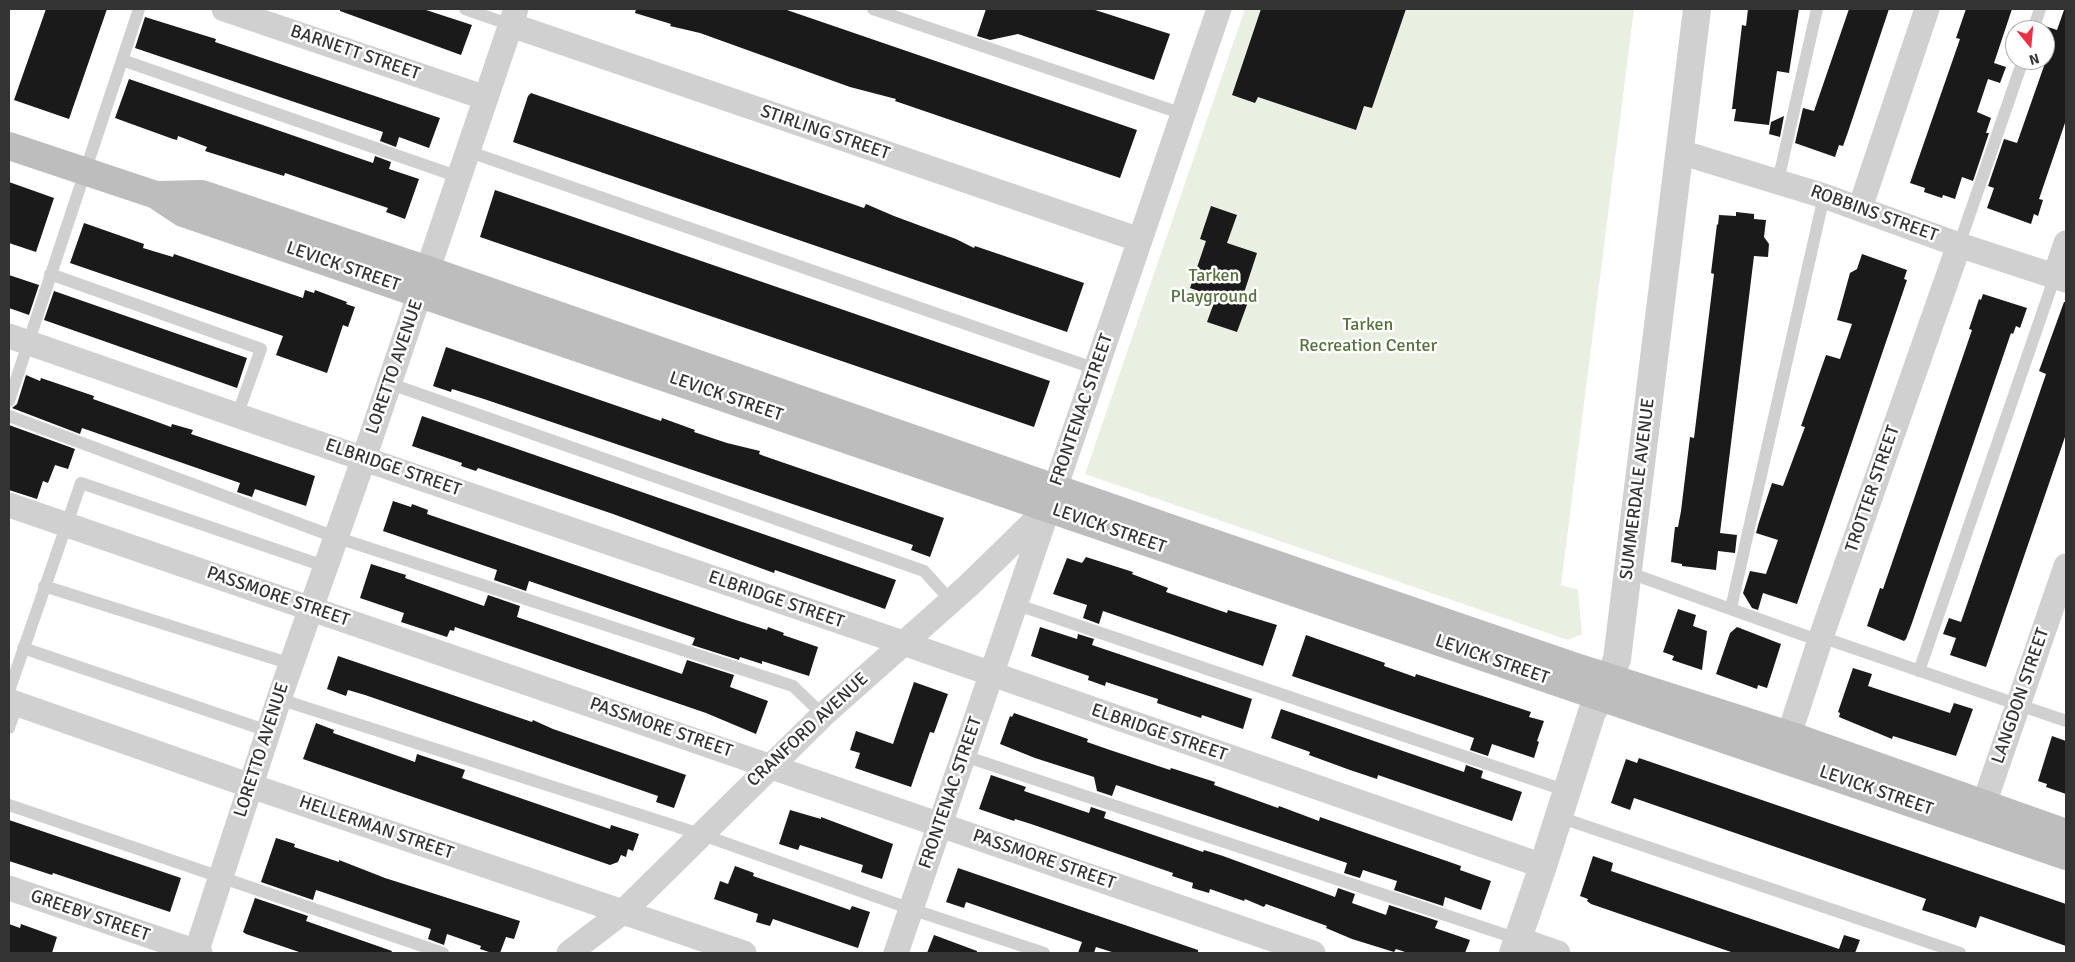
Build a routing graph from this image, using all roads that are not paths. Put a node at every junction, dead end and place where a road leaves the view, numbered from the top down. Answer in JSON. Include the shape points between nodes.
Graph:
{"nodes":[{"id":1,"x":139,"y":9,"type":"edge"},
{"id":2,"x":224,"y":9,"type":"edge"},
{"id":3,"x":465,"y":9,"type":"edge"},
{"id":4,"x":873,"y":9,"type":"edge"},
{"id":5,"x":1219,"y":9,"type":"edge"},
{"id":6,"x":1697,"y":9,"type":"edge"},
{"id":7,"x":1817,"y":9,"type":"edge"},
{"id":8,"x":1927,"y":9,"type":"edge"},
{"id":9,"x":513,"y":17,"type":"edge"},
{"id":10,"x":122,"y":60,"type":"junction"},
{"id":11,"x":2020,"y":70,"type":"edge"},
{"id":12,"x":486,"y":98,"type":"junction"},
{"id":13,"x":1183,"y":114,"type":"junction"},
{"id":14,"x":9,"y":146,"type":"edge"},
{"id":15,"x":467,"y":151,"type":"junction"},
{"id":16,"x":1680,"y":152,"type":"junction"},
{"id":17,"x":85,"y":172,"type":"junction"},
{"id":18,"x":459,"y":177,"type":"junction"},
{"id":19,"x":1778,"y":180,"type":"junction"},
{"id":20,"x":1824,"y":196,"type":"junction"},
{"id":21,"x":1860,"y":208,"type":"junction"},
{"id":22,"x":1140,"y":240,"type":"junction"},
{"id":23,"x":2066,"y":243,"type":"edge"},
{"id":24,"x":1959,"y":245,"type":"junction"},
{"id":25,"x":50,"y":274,"type":"junction"},
{"id":26,"x":2061,"y":278,"type":"edge"},
{"id":27,"x":424,"y":281,"type":"junction"},
{"id":28,"x":18,"y":339,"type":"edge"},
{"id":29,"x":1096,"y":369,"type":"junction"},
{"id":30,"x":388,"y":383,"type":"junction"},
{"id":31,"x":9,"y":401,"type":"edge"},
{"id":32,"x":9,"y":416,"type":"edge"},
{"id":33,"x":237,"y":416,"type":"junction"},
{"id":34,"x":364,"y":458,"type":"junction"},
{"id":35,"x":1052,"y":498,"type":"junction"},
{"id":36,"x":9,"y":504,"type":"edge"},
{"id":37,"x":66,"y":524,"type":"junction"},
{"id":38,"x":335,"y":538,"type":"junction"},
{"id":39,"x":324,"y":566,"type":"junction"},
{"id":40,"x":2066,"y":566,"type":"edge"},
{"id":41,"x":1627,"y":572,"type":"junction"},
{"id":42,"x":44,"y":586,"type":"junction"},
{"id":43,"x":951,"y":601,"type":"junction"},
{"id":44,"x":1015,"y":604,"type":"junction"},
{"id":45,"x":310,"y":608,"type":"junction"},
{"id":46,"x":1731,"y":608,"type":"junction"},
{"id":47,"x":1820,"y":639,"type":"junction"},
{"id":48,"x":903,"y":643,"type":"junction"},
{"id":49,"x":23,"y":648,"type":"junction"},
{"id":50,"x":291,"y":664,"type":"junction"},
{"id":51,"x":1919,"y":671,"type":"junction"},
{"id":52,"x":991,"y":674,"type":"junction"},
{"id":53,"x":1606,"y":687,"type":"junction"},
{"id":54,"x":12,"y":699,"type":"edge"},
{"id":55,"x":278,"y":699,"type":"junction"},
{"id":56,"x":2018,"y":705,"type":"junction"},
{"id":57,"x":823,"y":715,"type":"junction"},
{"id":58,"x":2066,"y":721,"type":"edge"},
{"id":59,"x":9,"y":728,"type":"edge"},
{"id":60,"x":268,"y":731,"type":"junction"},
{"id":61,"x":1789,"y":735,"type":"junction"},
{"id":62,"x":964,"y":756,"type":"junction"},
{"id":63,"x":770,"y":765,"type":"junction"},
{"id":64,"x":251,"y":786,"type":"junction"},
{"id":65,"x":1567,"y":791,"type":"junction"},
{"id":66,"x":9,"y":805,"type":"edge"},
{"id":67,"x":1980,"y":815,"type":"junction"},
{"id":68,"x":1558,"y":817,"type":"junction"},
{"id":69,"x":940,"y":824,"type":"junction"},
{"id":70,"x":2066,"y":833,"type":"edge"},
{"id":71,"x":700,"y":834,"type":"junction"},
{"id":72,"x":2066,"y":856,"type":"edge"},
{"id":73,"x":1543,"y":866,"type":"junction"},
{"id":74,"x":220,"y":878,"type":"junction"},
{"id":75,"x":9,"y":888,"type":"edge"},
{"id":76,"x":911,"y":910,"type":"junction"},
{"id":77,"x":624,"y":911,"type":"junction"},
{"id":78,"x":1515,"y":946,"type":"edge"},
{"id":79,"x":197,"y":953,"type":"edge"},
{"id":80,"x":443,"y":953,"type":"edge"},
{"id":81,"x":569,"y":953,"type":"edge"},
{"id":82,"x":744,"y":953,"type":"edge"},
{"id":83,"x":896,"y":953,"type":"edge"},
{"id":84,"x":1044,"y":953,"type":"edge"},
{"id":85,"x":1313,"y":953,"type":"edge"},
{"id":86,"x":1558,"y":953,"type":"edge"},
{"id":87,"x":1960,"y":953,"type":"edge"}],
"edges":[{"from":1,"to":10,"type":"lane"},
{"from":2,"to":12,"type":"street","name":"BARNETT STREET"},
{"from":3,"to":9,"type":"lane"},
{"from":4,"to":13,"type":"lane"},
{"from":5,"to":13,"type":"street","name":"FRONTENAC STREET"},
{"from":6,"to":16,"type":"street","name":"SUMMERDALE AVENUE"},
{"from":7,"to":19,"type":"lane"},
{"from":8,"to":21,"type":"street"},
{"from":9,"to":12,"type":"street","name":"LORETTO AVENUE"},
{"from":9,"to":22,"type":"street","name":"STIRLING STREET"},
{"from":10,"to":17,"type":"lane"},
{"from":10,"to":18,"type":"lane"},
{"from":11,"to":24,"type":"lane"},
{"from":12,"to":15,"type":"street","name":"LORETTO AVENUE"},
{"from":13,"to":22,"type":"street","name":"FRONTENAC STREET"},
{"from":14,"to":17,"type":"main road","name":"LEVICK STREET"},
{"from":15,"to":18,"type":"street","name":"LORETTO AVENUE"},
{"from":15,"to":29,"type":"lane"},
{"from":16,"to":19,"type":"street","name":"ROBBINS STREET"},
{"from":16,"to":41,"type":"street","name":"SUMMERDALE AVENUE"},
{"from":17,"to":25,"type":"lane"},
{"from":17,"to":27,"type":"main road","name":"LEVICK STREET","via":[[156,195],[183,213]]},
{"from":18,"to":27,"type":"street","name":"LORETTO AVENUE"},
{"from":19,"to":20,"type":"street","name":"ROBBINS STREET"},
{"from":20,"to":21,"type":"street","name":"ROBBINS STREET"},
{"from":20,"to":46,"type":"lane"},
{"from":21,"to":24,"type":"street","name":"ROBBINS STREET"},
{"from":22,"to":29,"type":"street","name":"FRONTENAC STREET"},
{"from":23,"to":26,"type":"street"},
{"from":24,"to":26,"type":"street","name":"ROBBINS STREET"},
{"from":24,"to":47,"type":"street","name":"TROTTER STREET"},
{"from":25,"to":28,"type":"lane"},
{"from":25,"to":33,"type":"lane","via":[[261,348]]},
{"from":26,"to":51,"type":"lane"},
{"from":27,"to":30,"type":"street","name":"LORETTO AVENUE"},
{"from":27,"to":35,"type":"main road","name":"LEVICK STREET"},
{"from":28,"to":31,"type":"lane"},
{"from":28,"to":33,"type":"street","name":"ELBRIDGE STREET"},
{"from":29,"to":35,"type":"street","name":"FRONTENAC STREET"},
{"from":30,"to":34,"type":"street","name":"LORETTO AVENUE"},
{"from":30,"to":43,"type":"lane","via":[[924,571]]},
{"from":32,"to":38,"type":"lane"},
{"from":33,"to":34,"type":"street","name":"ELBRIDGE STREET"},
{"from":34,"to":38,"type":"street","name":"LORETTO AVENUE"},
{"from":34,"to":48,"type":"street","name":"ELBRIDGE STREET"},
{"from":35,"to":43,"type":"street","name":"CRANFORD AVENUE"},
{"from":35,"to":44,"type":"street","name":"FRONTENAC STREET"},
{"from":35,"to":53,"type":"main road","name":"LEVICK STREET"},
{"from":36,"to":37,"type":"street","name":"PASSMORE STREET"},
{"from":37,"to":39,"type":"lane","via":[[80,483]]},
{"from":37,"to":42,"type":"lane"},
{"from":37,"to":45,"type":"street","name":"PASSMORE STREET"},
{"from":38,"to":39,"type":"street","name":"LORETTO AVENUE"},
{"from":38,"to":57,"type":"lane","via":[[794,686]]},
{"from":39,"to":45,"type":"street","name":"LORETTO AVENUE"},
{"from":40,"to":56,"type":"street","name":"LANGDON STREET"},
{"from":41,"to":46,"type":"lane"},
{"from":41,"to":53,"type":"street","name":"SUMMERDALE AVENUE","via":[[1617,659]]},
{"from":42,"to":49,"type":"lane"},
{"from":42,"to":50,"type":"lane"},
{"from":43,"to":48,"type":"street","name":"CRANFORD AVENUE"},
{"from":44,"to":52,"type":"street","name":"FRONTENAC STREET"},
{"from":44,"to":65,"type":"lane"},
{"from":45,"to":50,"type":"street","name":"LORETTO AVENUE"},
{"from":45,"to":63,"type":"street","name":"PASSMORE STREET"},
{"from":46,"to":47,"type":"lane"},
{"from":47,"to":51,"type":"lane"},
{"from":47,"to":61,"type":"street","name":"TROTTER STREET"},
{"from":48,"to":52,"type":"street","name":"ELBRIDGE STREET"},
{"from":48,"to":57,"type":"street","name":"CRANFORD AVENUE"},
{"from":49,"to":54,"type":"lane"},
{"from":49,"to":60,"type":"lane"},
{"from":50,"to":55,"type":"street","name":"LORETTO AVENUE"},
{"from":51,"to":56,"type":"lane"},
{"from":52,"to":62,"type":"street","name":"FRONTENAC STREET"},
{"from":52,"to":73,"type":"street","name":"ELBRIDGE STREET"},
{"from":53,"to":61,"type":"main road","name":"LEVICK STREET"},
{"from":53,"to":65,"type":"street","name":"SUMMERDALE AVENUE","via":[[1592,712]]},
{"from":53,"to":67,"type":"main road","name":"LEVICK STREET"},
{"from":54,"to":59,"type":"lane"},
{"from":54,"to":64,"type":"street","name":"HELLERMAN STREET"},
{"from":55,"to":60,"type":"street","name":"LORETTO AVENUE"},
{"from":55,"to":71,"type":"lane"},
{"from":56,"to":58,"type":"lane"},
{"from":56,"to":67,"type":"street","name":"LANGDON STREET"},
{"from":57,"to":63,"type":"street","name":"CRANFORD AVENUE"},
{"from":60,"to":64,"type":"street","name":"LORETTO AVENUE"},
{"from":61,"to":67,"type":"main road","name":"LEVICK STREET"},
{"from":62,"to":69,"type":"street","name":"FRONTENAC STREET"},
{"from":62,"to":78,"type":"lane"},
{"from":63,"to":69,"type":"street","name":"PASSMORE STREET"},
{"from":63,"to":71,"type":"street","name":"CRANFORD AVENUE"},
{"from":64,"to":74,"type":"street","name":"LORETTO AVENUE"},
{"from":64,"to":77,"type":"street","name":"HELLERMAN STREET"},
{"from":65,"to":68,"type":"street","name":"SUMMERDALE AVENUE"},
{"from":66,"to":74,"type":"lane"},
{"from":67,"to":70,"type":"main road","name":"LEVICK STREET"},
{"from":67,"to":72,"type":"main road","name":"LEVICK STREET"},
{"from":68,"to":73,"type":"street","name":"SUMMERDALE AVENUE"},
{"from":68,"to":87,"type":"lane"},
{"from":69,"to":76,"type":"street","name":"FRONTENAC STREET"},
{"from":69,"to":85,"type":"street","name":"PASSMORE STREET"},
{"from":71,"to":76,"type":"lane"},
{"from":71,"to":77,"type":"street","name":"CRANFORD AVENUE"},
{"from":73,"to":78,"type":"street","name":"SUMMERDALE AVENUE"},
{"from":74,"to":79,"type":"street","name":"LORETTO AVENUE"},
{"from":74,"to":80,"type":"lane"},
{"from":75,"to":79,"type":"street","name":"GREEBY STREET"},
{"from":76,"to":83,"type":"street","name":"FRONTENAC STREET"},
{"from":76,"to":84,"type":"lane"},
{"from":77,"to":81,"type":"street","name":"CRANFORD AVENUE"},
{"from":77,"to":82,"type":"street","name":"HELLERMAN STREET"},
{"from":78,"to":86,"type":"street"}]}
